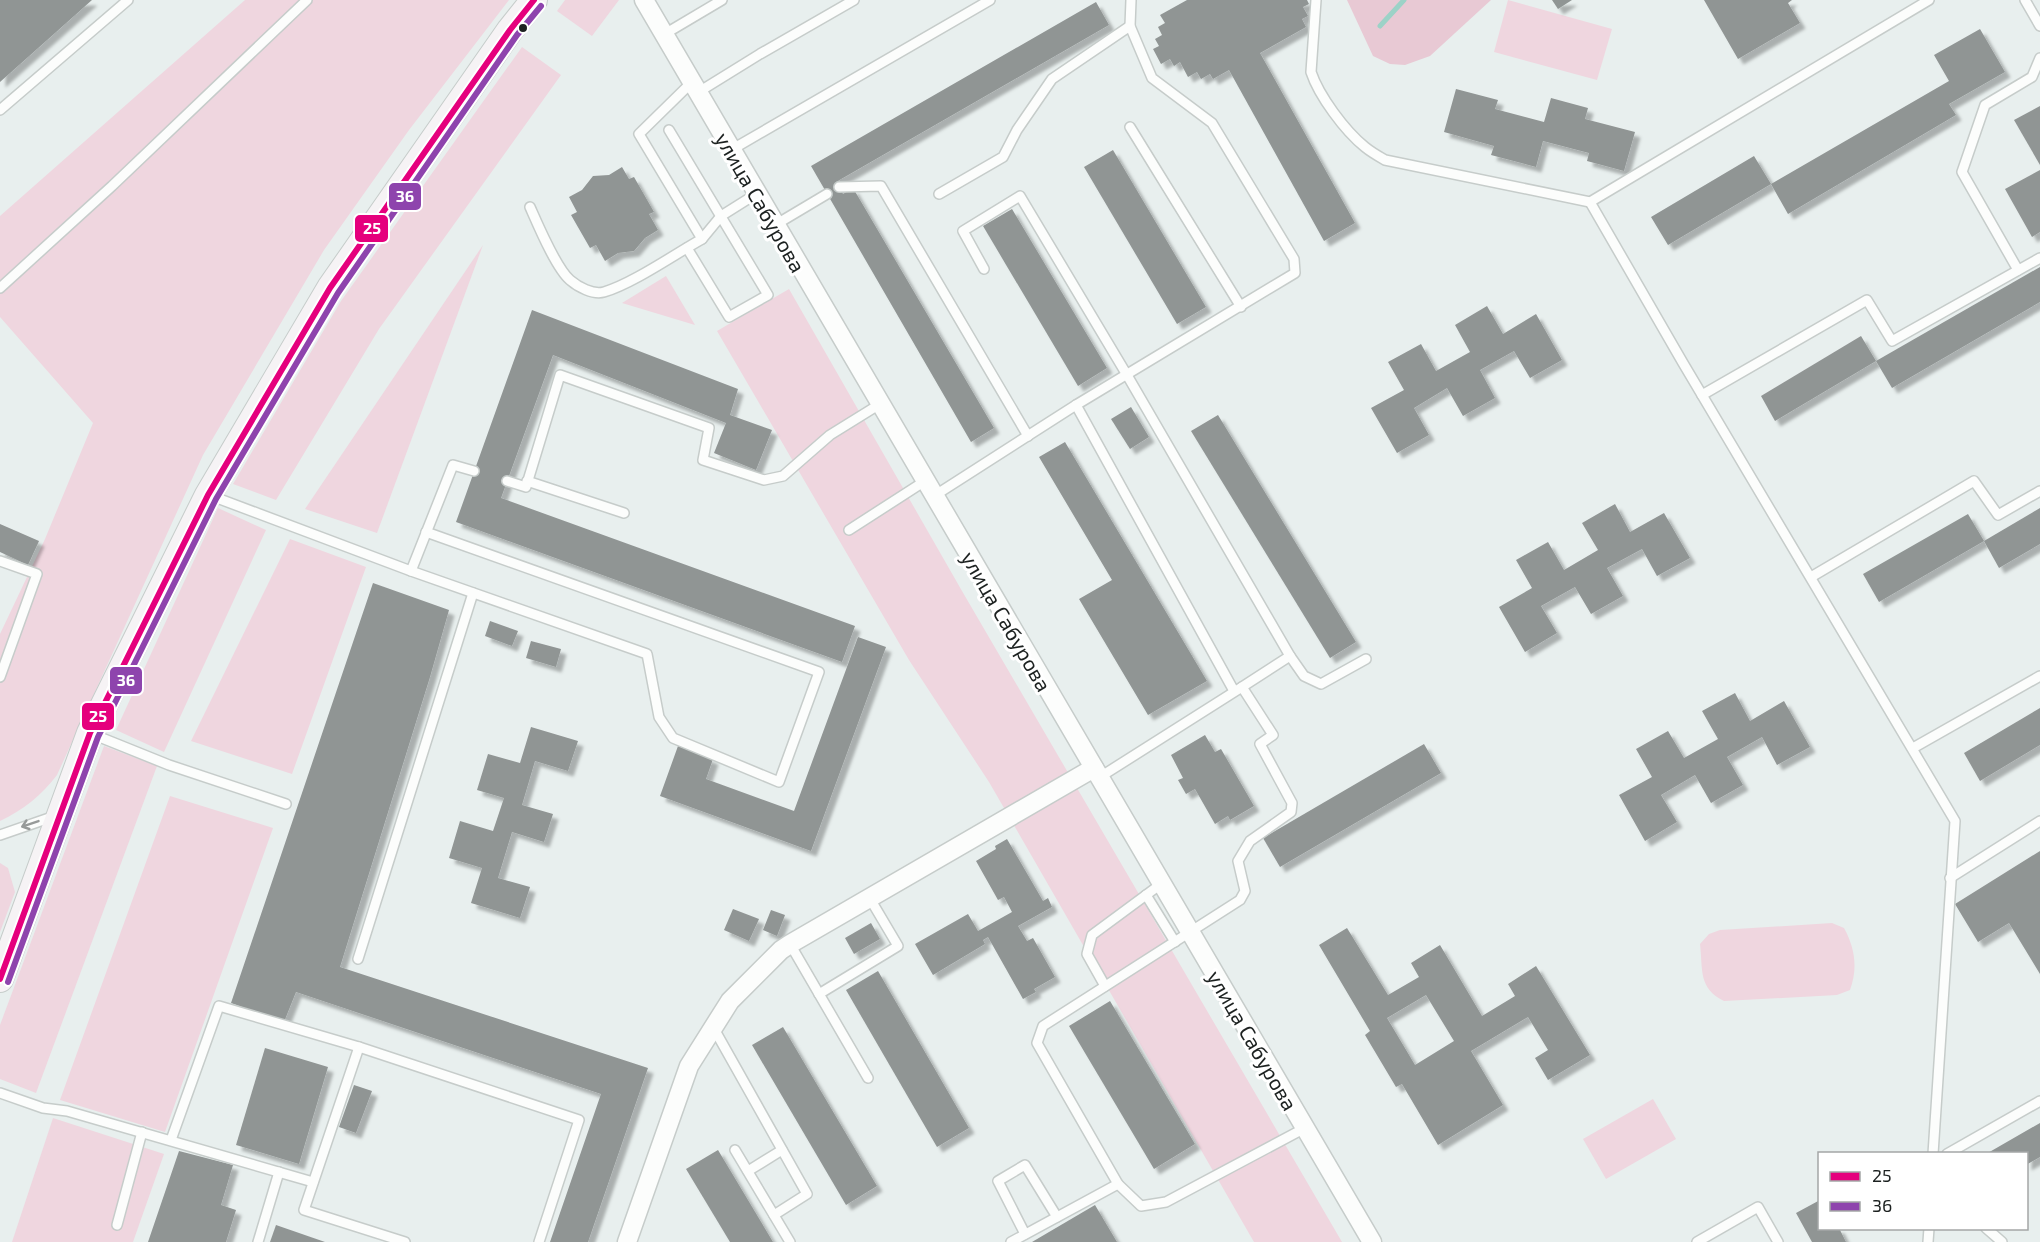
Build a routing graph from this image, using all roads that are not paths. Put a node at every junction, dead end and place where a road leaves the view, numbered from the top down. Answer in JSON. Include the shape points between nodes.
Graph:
{"nodes":[{"id":1,"x":128,"y":0,"type":"edge"},
{"id":2,"x":307,"y":0,"type":"edge"},
{"id":3,"x":534,"y":0,"type":"edge"},
{"id":4,"x":644,"y":0,"type":"edge"},
{"id":5,"x":722,"y":0,"type":"edge"},
{"id":6,"x":854,"y":0,"type":"edge"},
{"id":7,"x":990,"y":0,"type":"edge"},
{"id":8,"x":1131,"y":0,"type":"edge"},
{"id":9,"x":1316,"y":0,"type":"edge"},
{"id":10,"x":1929,"y":0,"type":"edge"},
{"id":11,"x":2025,"y":0,"type":"edge"},
{"id":12,"x":1130,"y":26,"type":"junction"},
{"id":13,"x":2040,"y":26,"type":"edge"},
{"id":14,"x":663,"y":35,"type":"junction"},
{"id":15,"x":2040,"y":58,"type":"edge"},
{"id":16,"x":694,"y":88,"type":"junction"},
{"id":17,"x":0,"y":110,"type":"edge"},
{"id":18,"x":1130,"y":127,"type":"dead end"},
{"id":19,"x":669,"y":130,"type":"dead end"},
{"id":20,"x":730,"y":150,"type":"junction"},
{"id":21,"x":839,"y":187,"type":"dead end"},
{"id":22,"x":756,"y":194,"type":"junction"},
{"id":23,"x":827,"y":194,"type":"dead end"},
{"id":24,"x":939,"y":194,"type":"dead end"},
{"id":25,"x":1590,"y":202,"type":"junction"},
{"id":26,"x":530,"y":207,"type":"dead end"},
{"id":27,"x":721,"y":216,"type":"junction"},
{"id":28,"x":774,"y":225,"type":"junction"},
{"id":29,"x":702,"y":239,"type":"junction"},
{"id":30,"x":687,"y":248,"type":"junction"},
{"id":31,"x":2040,"y":258,"type":"edge"},
{"id":32,"x":984,"y":269,"type":"dead end"},
{"id":33,"x":2018,"y":270,"type":"junction"},
{"id":34,"x":0,"y":288,"type":"edge"},
{"id":35,"x":1241,"y":307,"type":"junction"},
{"id":36,"x":1127,"y":375,"type":"junction"},
{"id":37,"x":1702,"y":395,"type":"junction"},
{"id":38,"x":880,"y":404,"type":"junction"},
{"id":39,"x":1076,"y":405,"type":"junction"},
{"id":40,"x":1028,"y":436,"type":"junction"},
{"id":41,"x":474,"y":471,"type":"dead end"},
{"id":42,"x":507,"y":481,"type":"dead end"},
{"id":43,"x":528,"y":482,"type":"junction"},
{"id":44,"x":929,"y":489,"type":"junction"},
{"id":45,"x":2040,"y":491,"type":"edge"},
{"id":46,"x":208,"y":495,"type":"junction"},
{"id":47,"x":624,"y":513,"type":"dead end"},
{"id":48,"x":849,"y":530,"type":"dead end"},
{"id":49,"x":426,"y":532,"type":"junction"},
{"id":50,"x":0,"y":561,"type":"edge"},
{"id":51,"x":411,"y":571,"type":"junction"},
{"id":52,"x":1811,"y":577,"type":"junction"},
{"id":53,"x":473,"y":593,"type":"junction"},
{"id":54,"x":1290,"y":656,"type":"junction"},
{"id":55,"x":1366,"y":659,"type":"dead end"},
{"id":56,"x":2040,"y":676,"type":"edge"},
{"id":57,"x":0,"y":677,"type":"edge"},
{"id":58,"x":1238,"y":689,"type":"junction"},
{"id":59,"x":90,"y":733,"type":"junction"},
{"id":60,"x":1913,"y":748,"type":"junction"},
{"id":61,"x":1097,"y":773,"type":"junction"},
{"id":62,"x":286,"y":804,"type":"dead end"},
{"id":63,"x":60,"y":814,"type":"junction"},
{"id":64,"x":2040,"y":821,"type":"edge"},
{"id":65,"x":0,"y":835,"type":"edge"},
{"id":66,"x":1950,"y":878,"type":"junction"},
{"id":67,"x":1154,"y":889,"type":"junction"},
{"id":68,"x":869,"y":897,"type":"junction"},
{"id":69,"x":1182,"y":937,"type":"junction"},
{"id":70,"x":790,"y":944,"type":"junction"},
{"id":71,"x":358,"y":959,"type":"dead end"},
{"id":72,"x":0,"y":979,"type":"edge"},
{"id":73,"x":1105,"y":986,"type":"junction"},
{"id":74,"x":819,"y":994,"type":"junction"},
{"id":75,"x":713,"y":1028,"type":"junction"},
{"id":76,"x":358,"y":1047,"type":"junction"},
{"id":77,"x":868,"y":1078,"type":"dead end"},
{"id":78,"x":0,"y":1093,"type":"edge"},
{"id":79,"x":2040,"y":1101,"type":"edge"},
{"id":80,"x":1305,"y":1128,"type":"junction"},
{"id":81,"x":142,"y":1132,"type":"junction"},
{"id":82,"x":171,"y":1140,"type":"junction"},
{"id":83,"x":735,"y":1150,"type":"dead end"},
{"id":84,"x":782,"y":1150,"type":"junction"},
{"id":85,"x":1933,"y":1152,"type":"edge"},
{"id":86,"x":1951,"y":1152,"type":"edge"},
{"id":87,"x":748,"y":1171,"type":"junction"},
{"id":88,"x":279,"y":1172,"type":"junction"},
{"id":89,"x":313,"y":1182,"type":"junction"},
{"id":90,"x":1118,"y":1184,"type":"junction"},
{"id":91,"x":774,"y":1215,"type":"junction"},
{"id":92,"x":1057,"y":1217,"type":"junction"},
{"id":93,"x":117,"y":1225,"type":"dead end"},
{"id":94,"x":1988,"y":1230,"type":"edge"},
{"id":95,"x":1025,"y":1234,"type":"junction"},
{"id":96,"x":258,"y":1242,"type":"edge"},
{"id":97,"x":405,"y":1242,"type":"edge"},
{"id":98,"x":539,"y":1242,"type":"edge"},
{"id":99,"x":627,"y":1242,"type":"edge"},
{"id":100,"x":790,"y":1242,"type":"edge"},
{"id":101,"x":1011,"y":1242,"type":"edge"},
{"id":102,"x":1372,"y":1242,"type":"edge"},
{"id":103,"x":1697,"y":1242,"type":"edge"},
{"id":104,"x":1778,"y":1242,"type":"edge"},
{"id":105,"x":2002,"y":1242,"type":"edge"}],
"edges":[{"from":1,"to":17,"type":"lane"},
{"from":2,"to":34,"type":"lane"},
{"from":3,"to":46,"type":"main road","via":[[330,288]]},
{"from":4,"to":14,"type":"street","name":"улица Сабурова"},
{"from":5,"to":14,"type":"lane"},
{"from":6,"to":16,"type":"lane"},
{"from":7,"to":20,"type":"lane"},
{"from":8,"to":12,"type":"lane"},
{"from":9,"to":25,"type":"lane","via":[[1311,72],[1314,83],[1345,127],[1366,148],[1385,160]]},
{"from":10,"to":25,"type":"lane"},
{"from":11,"to":13,"type":"lane"},
{"from":12,"to":24,"type":"lane","via":[[1052,79],[1003,157]]},
{"from":12,"to":35,"type":"lane","via":[[1152,78],[1212,123],[1294,259],[1296,273]]},
{"from":14,"to":16,"type":"street","name":"улица Сабурова"},
{"from":15,"to":33,"type":"lane","via":[[2032,78],[1985,105],[1962,172]]},
{"from":16,"to":20,"type":"street","name":"улица Сабурова"},
{"from":16,"to":29,"type":"lane","via":[[639,134]]},
{"from":18,"to":35,"type":"lane"},
{"from":19,"to":27,"type":"lane"},
{"from":20,"to":22,"type":"street","name":"улица Сабурова"},
{"from":21,"to":40,"type":"lane","via":[[881,186]]},
{"from":22,"to":27,"type":"lane"},
{"from":22,"to":28,"type":"street","name":"улица Сабурова"},
{"from":23,"to":28,"type":"lane"},
{"from":25,"to":37,"type":"lane"},
{"from":26,"to":30,"type":"lane","via":[[568,279],[583,289],[602,293]]},
{"from":27,"to":29,"type":"lane"},
{"from":27,"to":30,"type":"lane","via":[[768,295],[729,317]]},
{"from":28,"to":38,"type":"street","name":"улица Сабурова"},
{"from":29,"to":30,"type":"lane"},
{"from":31,"to":33,"type":"lane"},
{"from":32,"to":36,"type":"lane","via":[[963,231],[1020,196]]},
{"from":33,"to":37,"type":"lane","via":[[1892,341],[1867,300]]},
{"from":35,"to":36,"type":"lane"},
{"from":36,"to":39,"type":"lane"},
{"from":36,"to":54,"type":"lane"},
{"from":37,"to":52,"type":"lane"},
{"from":38,"to":43,"type":"lane","via":[[831,435],[783,476],[764,480],[703,460],[709,428],[560,375]]},
{"from":38,"to":44,"type":"street","name":"улица Сабурова"},
{"from":39,"to":40,"type":"lane"},
{"from":39,"to":58,"type":"lane"},
{"from":40,"to":44,"type":"lane"},
{"from":41,"to":49,"type":"lane","via":[[453,465]]},
{"from":42,"to":43,"type":"lane","via":[[526,487]]},
{"from":43,"to":47,"type":"lane"},
{"from":44,"to":48,"type":"lane"},
{"from":44,"to":61,"type":"street","name":"улица Сабурова"},
{"from":45,"to":52,"type":"lane","via":[[1998,515],[1974,481]]},
{"from":46,"to":51,"type":"lane"},
{"from":46,"to":59,"type":"main road"},
{"from":49,"to":51,"type":"lane"},
{"from":49,"to":53,"type":"lane","via":[[819,672],[779,782],[673,738],[659,717],[647,654]]},
{"from":50,"to":57,"type":"lane","via":[[37,574]]},
{"from":51,"to":53,"type":"lane"},
{"from":52,"to":60,"type":"lane"},
{"from":53,"to":71,"type":"lane"},
{"from":54,"to":55,"type":"lane","via":[[1304,676],[1321,684]]},
{"from":54,"to":58,"type":"lane"},
{"from":56,"to":60,"type":"lane"},
{"from":58,"to":61,"type":"lane"},
{"from":58,"to":69,"type":"lane","via":[[1273,735],[1260,744],[1292,803],[1291,812],[1250,841],[1238,861],[1245,891],[1240,900]]},
{"from":59,"to":62,"type":"lane","via":[[175,767]]},
{"from":59,"to":63,"type":"main road"},
{"from":60,"to":66,"type":"lane","via":[[1955,820]]},
{"from":61,"to":67,"type":"street","name":"улица Сабурова"},
{"from":61,"to":68,"type":"street"},
{"from":63,"to":65,"type":"lane","one_way":true},
{"from":63,"to":72,"type":"main road"},
{"from":64,"to":66,"type":"lane"},
{"from":66,"to":85,"type":"lane"},
{"from":67,"to":69,"type":"street","name":"улица Сабурова"},
{"from":67,"to":73,"type":"lane","via":[[1092,935],[1087,954]]},
{"from":68,"to":70,"type":"street"},
{"from":68,"to":74,"type":"lane","via":[[898,946]]},
{"from":69,"to":73,"type":"lane"},
{"from":69,"to":80,"type":"street","name":"улица Сабурова"},
{"from":70,"to":74,"type":"lane"},
{"from":70,"to":75,"type":"street","via":[[729,1000]]},
{"from":73,"to":90,"type":"lane","via":[[1043,1026],[1037,1043]]},
{"from":74,"to":77,"type":"lane"},
{"from":75,"to":84,"type":"lane"},
{"from":75,"to":99,"type":"street","via":[[689,1066]]},
{"from":76,"to":82,"type":"lane","via":[[219,1006]]},
{"from":76,"to":89,"type":"lane"},
{"from":76,"to":98,"type":"lane","via":[[579,1120]]},
{"from":78,"to":81,"type":"lane"},
{"from":79,"to":86,"type":"lane"},
{"from":80,"to":90,"type":"lane","via":[[1166,1202],[1141,1206]]},
{"from":80,"to":102,"type":"street","name":"улица Сабурова"},
{"from":81,"to":82,"type":"lane"},
{"from":81,"to":93,"type":"lane"},
{"from":82,"to":88,"type":"lane"},
{"from":83,"to":87,"type":"lane"},
{"from":84,"to":87,"type":"lane"},
{"from":84,"to":91,"type":"lane","via":[[807,1194]]},
{"from":87,"to":91,"type":"lane"},
{"from":88,"to":89,"type":"lane"},
{"from":88,"to":96,"type":"lane"},
{"from":89,"to":97,"type":"lane","via":[[304,1210]]},
{"from":90,"to":92,"type":"lane"},
{"from":91,"to":100,"type":"lane"},
{"from":92,"to":95,"type":"lane"},
{"from":92,"to":95,"type":"lane","via":[[1025,1165],[998,1181]]},
{"from":94,"to":105,"type":"lane"},
{"from":95,"to":101,"type":"lane"},
{"from":103,"to":104,"type":"lane","via":[[1758,1207]]}]}
